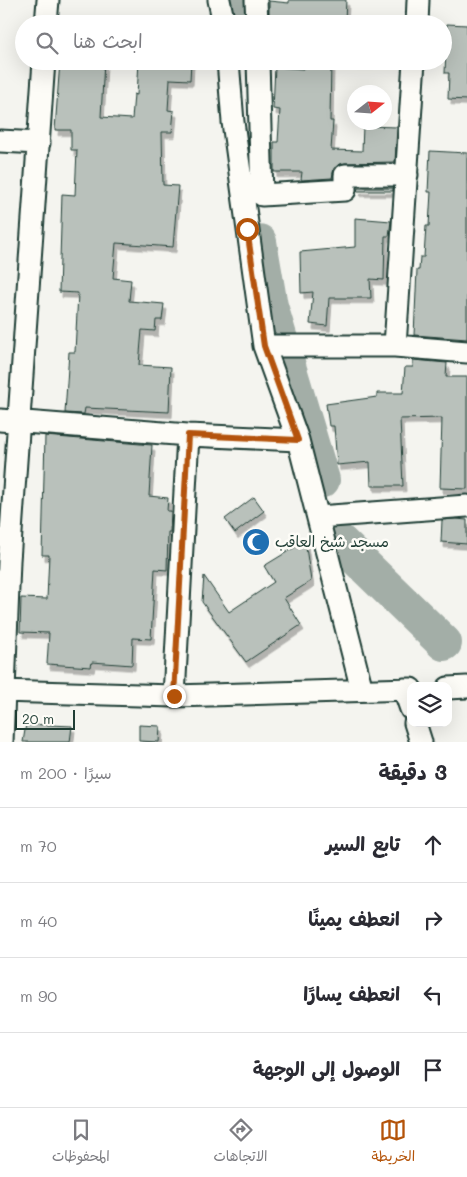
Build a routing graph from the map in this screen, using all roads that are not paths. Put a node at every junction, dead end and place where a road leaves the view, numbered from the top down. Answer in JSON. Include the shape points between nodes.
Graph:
{"nodes":[{"id":1,"x":48,"y":0,"type":"edge"},
{"id":2,"x":219,"y":0,"type":"edge"},
{"id":3,"x":256,"y":0,"type":"edge"},
{"id":4,"x":418,"y":0,"type":"edge"},
{"id":5,"x":47,"y":15,"type":"edge"},
{"id":6,"x":222,"y":15,"type":"edge"},
{"id":7,"x":257,"y":15,"type":"edge"},
{"id":8,"x":417,"y":15,"type":"edge"},
{"id":9,"x":43,"y":70,"type":"edge"},
{"id":10,"x":229,"y":70,"type":"edge"},
{"id":11,"x":258,"y":70,"type":"edge"},
{"id":12,"x":413,"y":70,"type":"edge"},
{"id":13,"x":0,"y":141,"type":"edge"},
{"id":14,"x":39,"y":143,"type":"junction"},
{"id":15,"x":407,"y":175,"type":"junction"},
{"id":16,"x":264,"y":346,"type":"junction"},
{"id":17,"x":395,"y":346,"type":"junction"},
{"id":18,"x":467,"y":352,"type":"edge"},
{"id":19,"x":10,"y":421,"type":"edge"},
{"id":20,"x":188,"y":435,"type":"junction"},
{"id":21,"x":298,"y":440,"type":"junction"},
{"id":22,"x":467,"y":506,"type":"edge"},
{"id":23,"x":318,"y":517,"type":"junction"},
{"id":24,"x":467,"y":687,"type":"edge"},
{"id":25,"x":452,"y":688,"type":"edge"},
{"id":26,"x":407,"y":689,"type":"edge"},
{"id":27,"x":362,"y":690,"type":"junction"},
{"id":28,"x":2,"y":691,"type":"edge"},
{"id":29,"x":174,"y":696,"type":"junction"},
{"id":30,"x":416,"y":727,"type":"edge"},
{"id":31,"x":2,"y":742,"type":"edge"},
{"id":32,"x":421,"y":742,"type":"edge"}],
"edges":[{"from":1,"to":5,"type":"street"},
{"from":2,"to":6,"type":"street"},
{"from":3,"to":7,"type":"street"},
{"from":4,"to":8,"type":"street"},
{"from":9,"to":14,"type":"street"},
{"from":10,"to":16,"type":"street"},
{"from":11,"to":15,"type":"street","via":[[262,194],[345,190],[345,175]]},
{"from":12,"to":15,"type":"street"},
{"from":13,"to":14,"type":"street"},
{"from":14,"to":19,"type":"street"},
{"from":15,"to":17,"type":"street"},
{"from":16,"to":17,"type":"street"},
{"from":16,"to":21,"type":"street"},
{"from":17,"to":18,"type":"street"},
{"from":19,"to":20,"type":"street"},
{"from":19,"to":28,"type":"street","via":[[10,561]]},
{"from":20,"to":21,"type":"street"},
{"from":20,"to":29,"type":"street"},
{"from":21,"to":23,"type":"street"},
{"from":22,"to":23,"type":"street"},
{"from":23,"to":27,"type":"street"},
{"from":24,"to":25,"type":"street"},
{"from":26,"to":27,"type":"street"},
{"from":27,"to":29,"type":"street"},
{"from":28,"to":29,"type":"street"},
{"from":28,"to":31,"type":"street"},
{"from":30,"to":32,"type":"street"}]}
